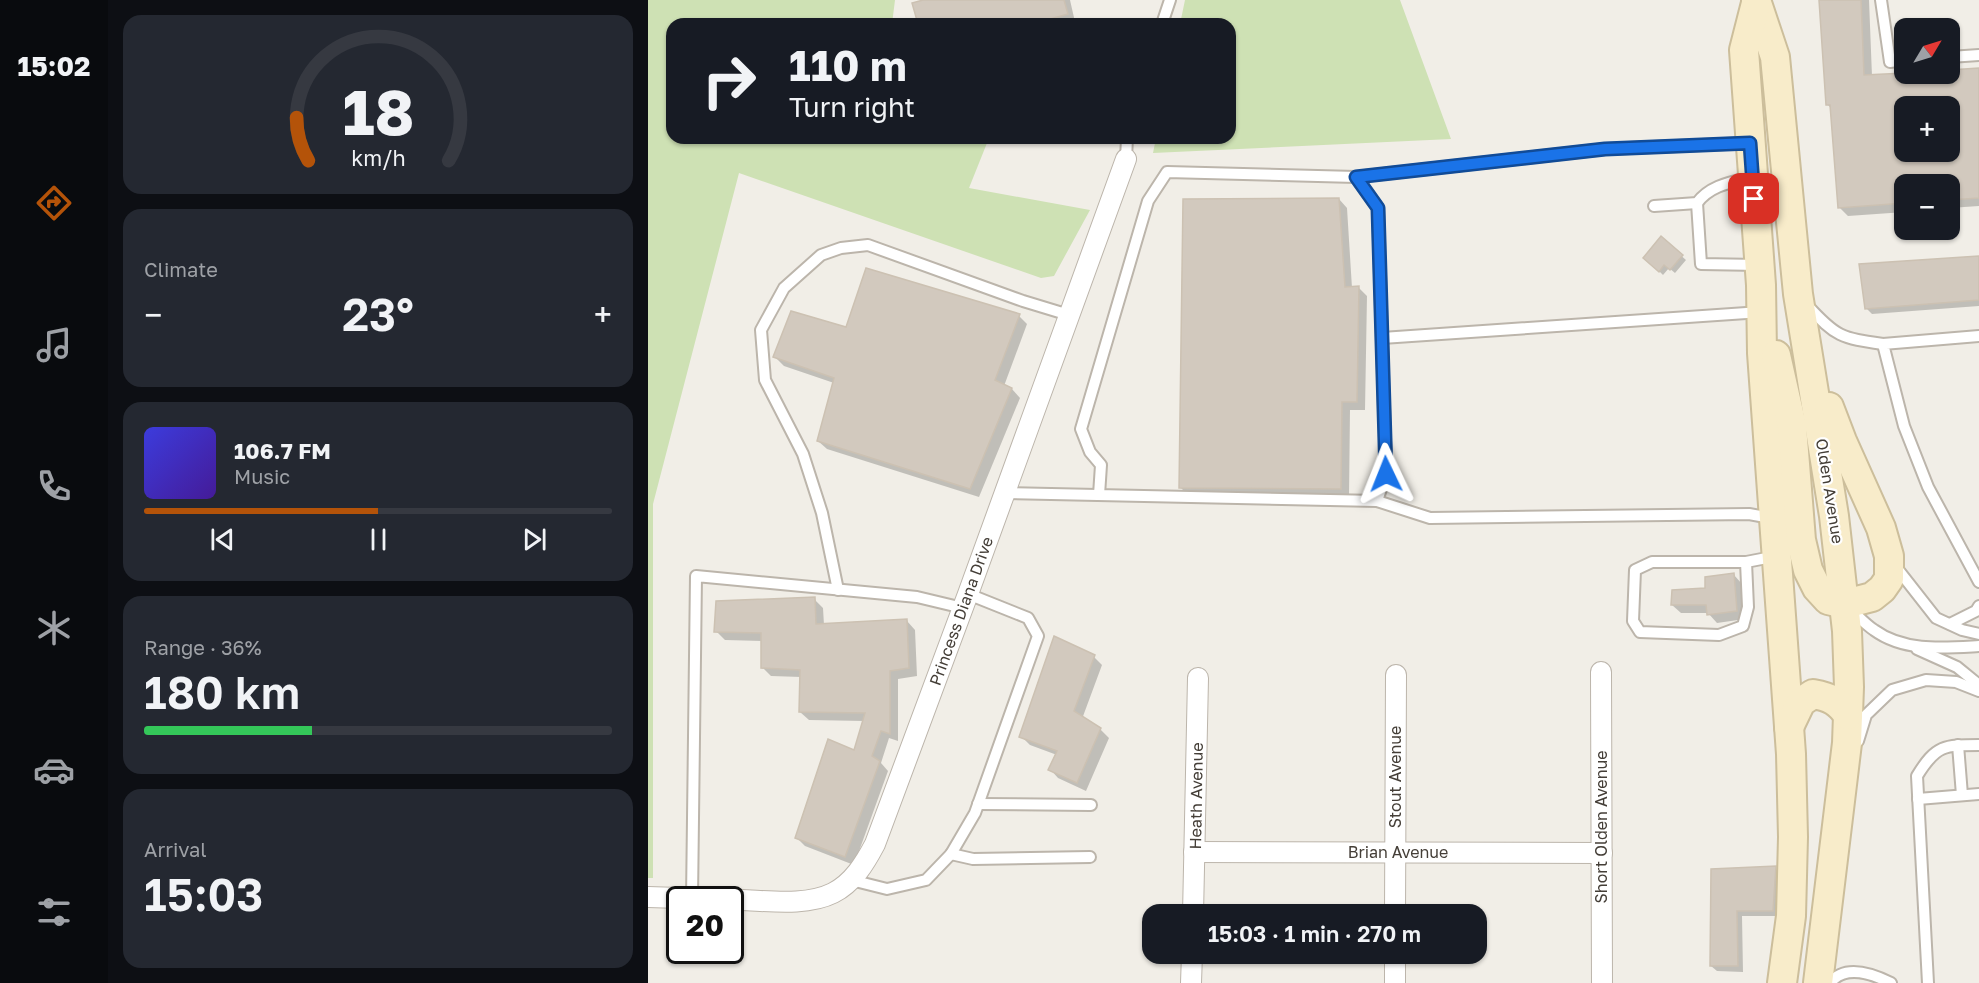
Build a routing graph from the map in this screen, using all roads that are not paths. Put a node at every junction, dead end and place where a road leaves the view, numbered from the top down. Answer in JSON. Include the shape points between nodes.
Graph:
{"nodes":[{"id":1,"x":1170,"y":0,"type":"edge"},
{"id":2,"x":1881,"y":0,"type":"edge"},
{"id":3,"x":1756,"y":2,"type":"edge"},
{"id":4,"x":1164,"y":18,"type":"edge"},
{"id":5,"x":1979,"y":55,"type":"edge"},
{"id":6,"x":1960,"y":56,"type":"edge"},
{"id":7,"x":1894,"y":61,"type":"edge"},
{"id":8,"x":1750,"y":143,"type":"junction"},
{"id":9,"x":1127,"y":144,"type":"edge"},
{"id":10,"x":1126,"y":159,"type":"joint"},
{"id":11,"x":1356,"y":177,"type":"junction"},
{"id":12,"x":1752,"y":177,"type":"junction"},
{"id":13,"x":1697,"y":203,"type":"junction"},
{"id":14,"x":1654,"y":206,"type":"dead end"},
{"id":15,"x":1760,"y":287,"type":"junction"},
{"id":16,"x":1798,"y":294,"type":"junction"},
{"id":17,"x":1069,"y":315,"type":"junction"},
{"id":18,"x":1979,"y":336,"type":"edge"},
{"id":19,"x":1382,"y":338,"type":"junction"},
{"id":20,"x":1883,"y":344,"type":"junction"},
{"id":21,"x":1807,"y":348,"type":"junction"},
{"id":22,"x":1005,"y":493,"type":"junction"},
{"id":23,"x":1099,"y":495,"type":"junction"},
{"id":24,"x":1377,"y":501,"type":"junction"},
{"id":25,"x":1774,"y":519,"type":"junction"},
{"id":26,"x":1777,"y":556,"type":"junction"},
{"id":27,"x":1889,"y":556,"type":"junction"},
{"id":28,"x":1746,"y":562,"type":"junction"},
{"id":29,"x":1979,"y":582,"type":"edge"},
{"id":30,"x":838,"y":590,"type":"junction"},
{"id":31,"x":966,"y":601,"type":"junction"},
{"id":32,"x":1845,"y":604,"type":"junction"},
{"id":33,"x":1979,"y":606,"type":"edge"},
{"id":34,"x":1950,"y":624,"type":"junction"},
{"id":35,"x":1979,"y":634,"type":"edge"},
{"id":36,"x":1908,"y":645,"type":"junction"},
{"id":37,"x":1979,"y":646,"type":"edge"},
{"id":38,"x":1601,"y":672,"type":"dead end"},
{"id":39,"x":1396,"y":675,"type":"dead end"},
{"id":40,"x":1198,"y":678,"type":"dead end"},
{"id":41,"x":1979,"y":685,"type":"edge"},
{"id":42,"x":1979,"y":690,"type":"edge"},
{"id":43,"x":1848,"y":715,"type":"junction"},
{"id":44,"x":1789,"y":727,"type":"junction"},
{"id":45,"x":1958,"y":745,"type":"junction"},
{"id":46,"x":1979,"y":745,"type":"edge"},
{"id":47,"x":1979,"y":794,"type":"edge"},
{"id":48,"x":1962,"y":795,"type":"junction"},
{"id":49,"x":1841,"y":799,"type":"junction"},
{"id":50,"x":1918,"y":799,"type":"junction"},
{"id":51,"x":978,"y":804,"type":"junction"},
{"id":52,"x":1091,"y":804,"type":"dead end"},
{"id":53,"x":1194,"y":852,"type":"junction"},
{"id":54,"x":1395,"y":852,"type":"junction"},
{"id":55,"x":1602,"y":853,"type":"junction"},
{"id":56,"x":951,"y":854,"type":"junction"},
{"id":57,"x":1090,"y":857,"type":"dead end"},
{"id":58,"x":851,"y":880,"type":"junction"},
{"id":59,"x":692,"y":886,"type":"edge"},
{"id":60,"x":744,"y":901,"type":"edge"},
{"id":61,"x":1193,"y":904,"type":"edge"},
{"id":62,"x":1395,"y":904,"type":"edge"},
{"id":63,"x":1791,"y":916,"type":"junction"},
{"id":64,"x":1827,"y":918,"type":"junction"},
{"id":65,"x":1192,"y":964,"type":"edge"},
{"id":66,"x":1395,"y":964,"type":"edge"},
{"id":67,"x":1191,"y":983,"type":"edge"},
{"id":68,"x":1395,"y":983,"type":"edge"},
{"id":69,"x":1602,"y":983,"type":"edge"},
{"id":70,"x":1782,"y":983,"type":"edge"},
{"id":71,"x":1818,"y":983,"type":"edge"},
{"id":72,"x":1830,"y":983,"type":"edge"},
{"id":73,"x":1891,"y":983,"type":"edge"},
{"id":74,"x":1928,"y":983,"type":"edge"}],
"edges":[{"from":1,"to":4,"type":"lane"},
{"from":2,"to":7,"type":"lane","via":[[1890,62]]},
{"from":3,"to":8,"type":"main road","name":"Olden Avenue","via":[[1744,50]]},
{"from":3,"to":16,"type":"main road","name":"Olden Avenue","via":[[1775,57]]},
{"from":5,"to":6,"type":"lane"},
{"from":8,"to":11,"type":"lane","via":[[1605,149]]},
{"from":8,"to":12,"type":"main road","name":"Olden Avenue"},
{"from":9,"to":10,"type":"lane"},
{"from":10,"to":17,"type":"street","name":"Princess Diana Drive"},
{"from":11,"to":19,"type":"lane","via":[[1378,208]]},
{"from":11,"to":23,"type":"lane","via":[[1167,172],[1148,201],[1082,429],[1090,452],[1101,465]]},
{"from":12,"to":13,"type":"lane","via":[[1722,184]]},
{"from":12,"to":15,"type":"main road","name":"Olden Avenue"},
{"from":13,"to":14,"type":"lane"},
{"from":13,"to":15,"type":"lane","via":[[1701,264]]},
{"from":15,"to":19,"type":"lane"},
{"from":15,"to":25,"type":"main road","name":"Olden Avenue"},
{"from":15,"to":32,"type":"main road","via":[[1792,426],[1801,540],[1808,570],[1828,600]]},
{"from":16,"to":20,"type":"lane","via":[[1827,328],[1847,339]]},
{"from":16,"to":21,"type":"main road","name":"Olden Avenue"},
{"from":17,"to":22,"type":"street","name":"Princess Diana Drive"},
{"from":17,"to":30,"type":"lane","via":[[868,245],[821,255],[784,288],[761,330],[765,380],[803,454],[822,513]]},
{"from":18,"to":20,"type":"lane"},
{"from":19,"to":24,"type":"lane","via":[[1386,474]]},
{"from":20,"to":29,"type":"lane","via":[[1904,426],[1925,478]]},
{"from":21,"to":27,"type":"main road"},
{"from":21,"to":32,"type":"main road","name":"Olden Avenue"},
{"from":22,"to":23,"type":"lane"},
{"from":22,"to":31,"type":"street","name":"Princess Diana Drive"},
{"from":23,"to":24,"type":"lane"},
{"from":24,"to":25,"type":"lane","via":[[1430,518],[1749,514]]},
{"from":25,"to":26,"type":"main road","name":"Olden Avenue"},
{"from":26,"to":28,"type":"lane"},
{"from":26,"to":44,"type":"main road","name":"Olden Avenue"},
{"from":27,"to":32,"type":"main road","via":[[1889,579],[1882,589],[1872,597]]},
{"from":27,"to":34,"type":"lane","via":[[1936,618]]},
{"from":28,"to":28,"type":"lane","via":[[1652,562],[1635,570],[1633,621],[1640,632],[1719,634],[1743,626],[1748,607]]},
{"from":30,"to":31,"type":"lane"},
{"from":30,"to":59,"type":"lane","via":[[696,576]]},
{"from":31,"to":51,"type":"lane","via":[[1028,618],[1038,636]]},
{"from":31,"to":58,"type":"street","name":"Princess Diana Drive","via":[[874,844]]},
{"from":32,"to":36,"type":"lane","via":[[1875,631]]},
{"from":32,"to":43,"type":"main road","name":"Olden Avenue"},
{"from":33,"to":34,"type":"lane"},
{"from":34,"to":35,"type":"lane"},
{"from":36,"to":37,"type":"lane"},
{"from":36,"to":41,"type":"lane","via":[[1957,667]]},
{"from":38,"to":55,"type":"street","name":"Short Olden Avenue"},
{"from":39,"to":54,"type":"street","name":"Stout Avenue"},
{"from":40,"to":53,"type":"street","name":"Heath Avenue"},
{"from":42,"to":49,"type":"lane","via":[[1956,682],[1926,680],[1892,690],[1866,715]]},
{"from":43,"to":44,"type":"main road","via":[[1840,703],[1813,694],[1801,702]]},
{"from":43,"to":49,"type":"main road","name":"Olden Avenue"},
{"from":44,"to":63,"type":"main road","name":"Olden Avenue"},
{"from":45,"to":46,"type":"lane"},
{"from":45,"to":48,"type":"lane"},
{"from":45,"to":50,"type":"lane","via":[[1929,756],[1917,776]]},
{"from":47,"to":48,"type":"lane"},
{"from":48,"to":50,"type":"lane"},
{"from":49,"to":64,"type":"main road","name":"Olden Avenue"},
{"from":50,"to":74,"type":"lane"},
{"from":51,"to":52,"type":"lane"},
{"from":51,"to":56,"type":"lane"},
{"from":53,"to":54,"type":"street","name":"Brian Avenue"},
{"from":53,"to":61,"type":"street","name":"Heath Avenue"},
{"from":54,"to":55,"type":"street","name":"Brian Avenue"},
{"from":54,"to":62,"type":"street","name":"Stout Avenue"},
{"from":55,"to":69,"type":"street","name":"Short Olden Avenue"},
{"from":56,"to":57,"type":"lane","via":[[973,859]]},
{"from":56,"to":58,"type":"lane","via":[[926,880],[887,889]]},
{"from":58,"to":60,"type":"street","name":"Princess Diana Drive","via":[[834,893],[812,899]]},
{"from":63,"to":64,"type":"main road"},
{"from":63,"to":70,"type":"main road","name":"Olden Avenue"},
{"from":64,"to":71,"type":"main road","name":"Olden Avenue"},
{"from":65,"to":67,"type":"street"},
{"from":66,"to":68,"type":"street"},
{"from":72,"to":73,"type":"lane","via":[[1853,973],[1869,973]]}]}
